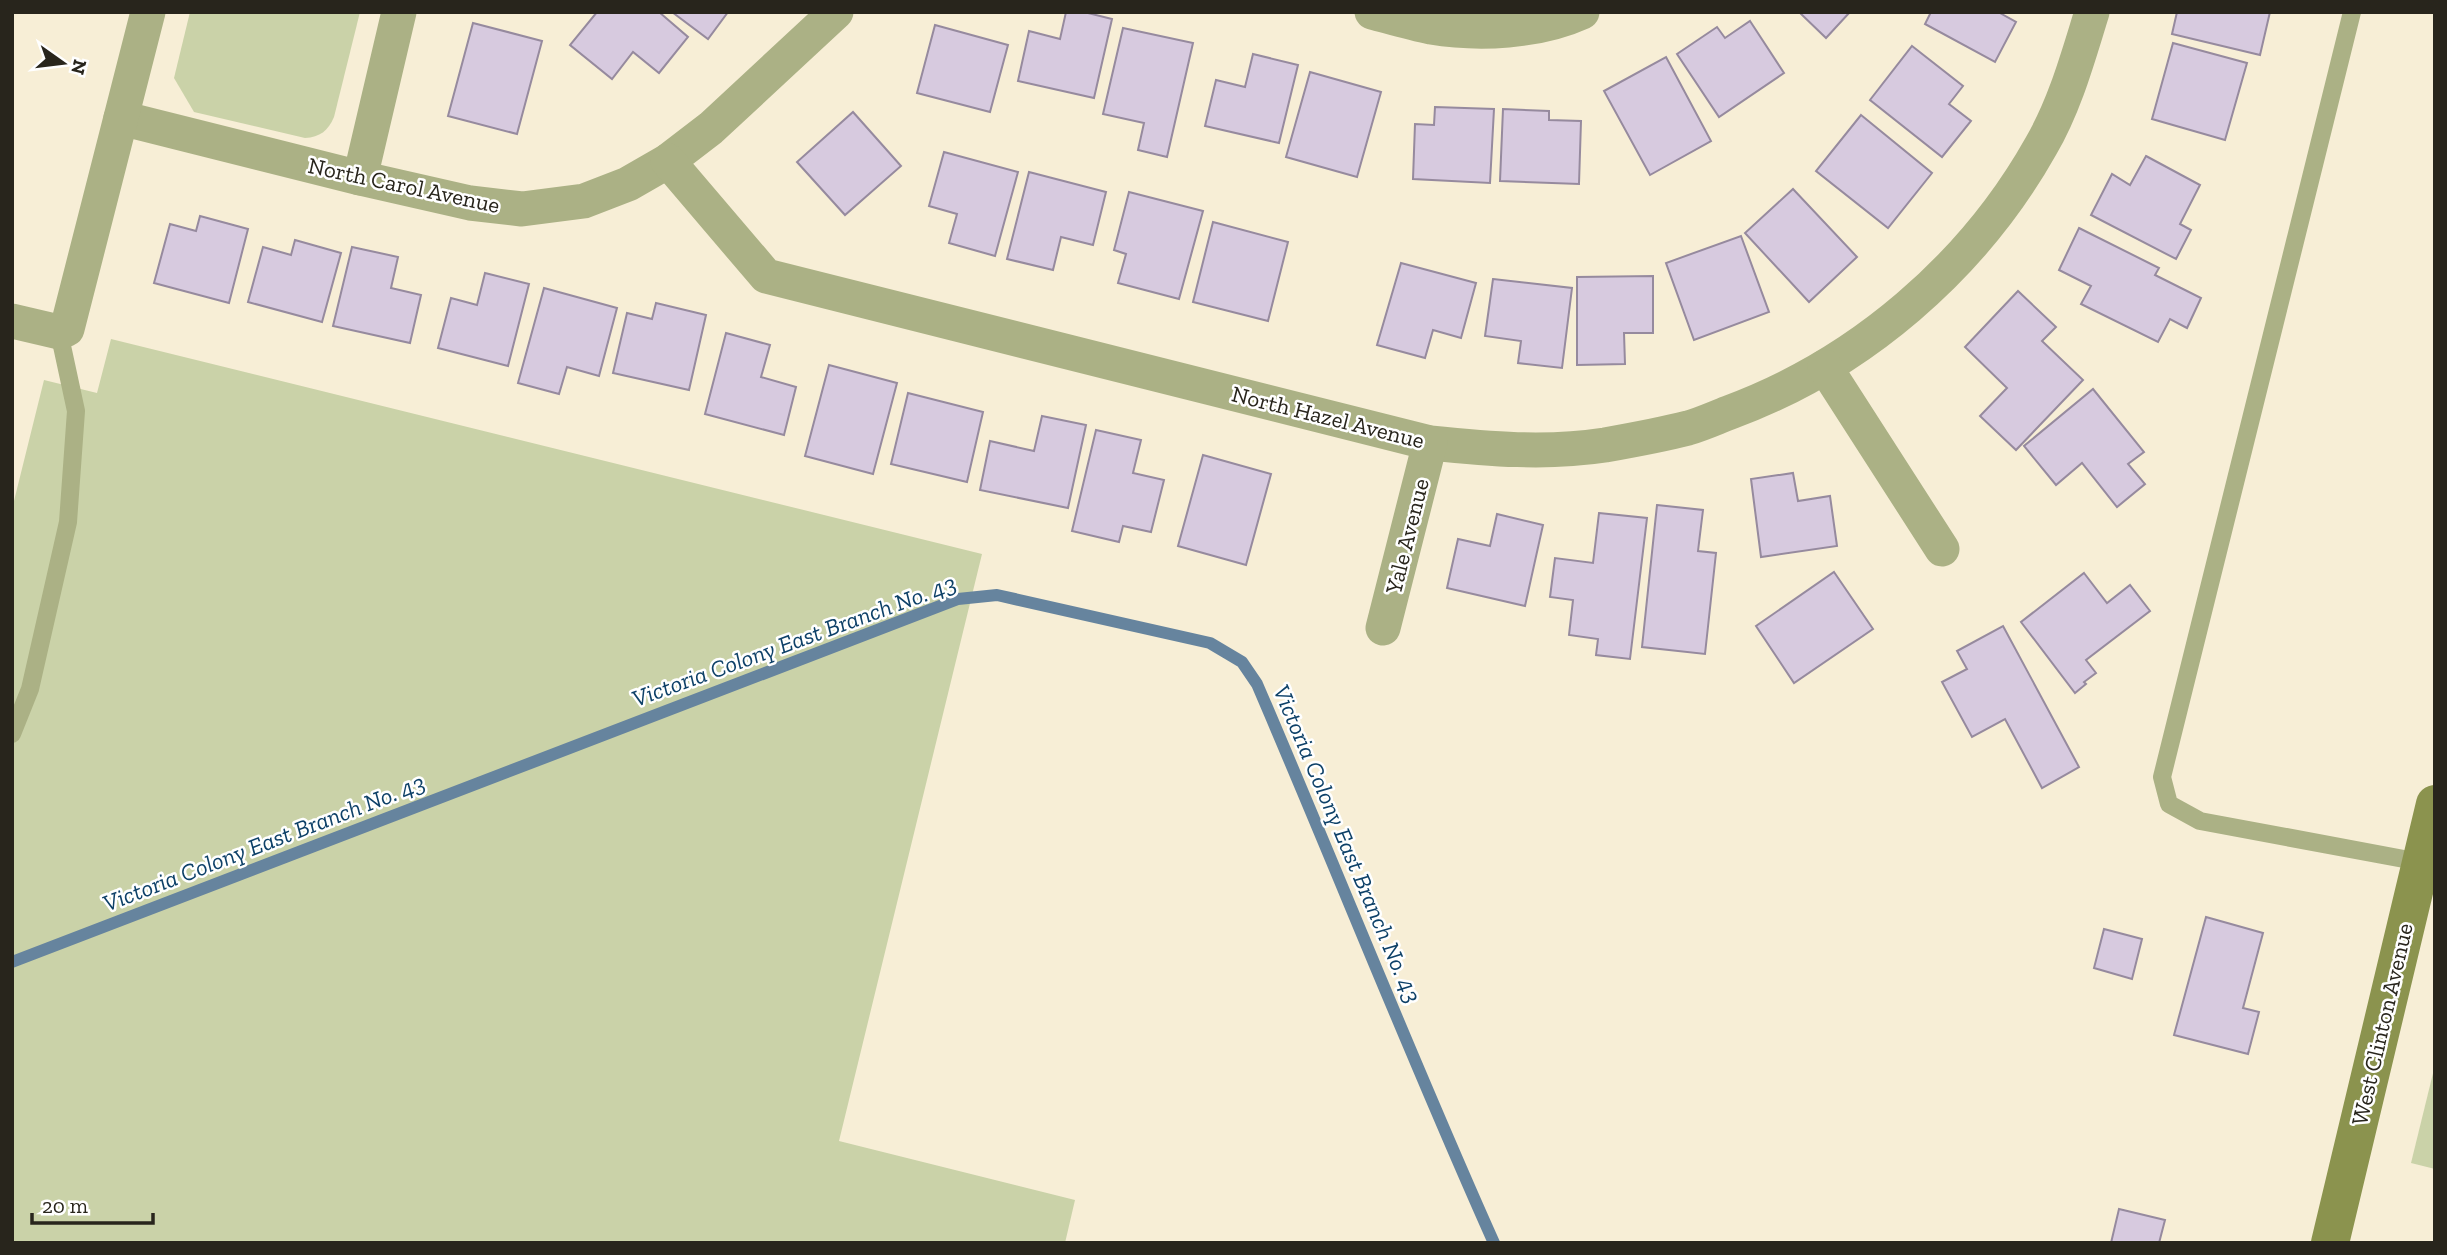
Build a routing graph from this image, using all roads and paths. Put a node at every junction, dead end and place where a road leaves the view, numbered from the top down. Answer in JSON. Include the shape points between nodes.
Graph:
{"nodes":[{"id":1,"x":148,"y":12,"type":"edge"},
{"id":2,"x":399,"y":12,"type":"edge"},
{"id":3,"x":836,"y":12,"type":"edge"},
{"id":4,"x":1372,"y":12,"type":"edge"},
{"id":5,"x":1582,"y":12,"type":"edge"},
{"id":6,"x":2092,"y":12,"type":"edge"},
{"id":7,"x":2352,"y":12,"type":"edge"},
{"id":8,"x":121,"y":118,"type":"junction"},
{"id":9,"x":668,"y":161,"type":"junction"},
{"id":10,"x":360,"y":178,"type":"junction"},
{"id":11,"x":12,"y":321,"type":"edge"},
{"id":12,"x":63,"y":330,"type":"junction"},
{"id":13,"x":1825,"y":367,"type":"junction"},
{"id":14,"x":1430,"y":443,"type":"junction"},
{"id":15,"x":1941,"y":549,"type":"dead end"},
{"id":16,"x":1383,"y":628,"type":"dead end"},
{"id":17,"x":12,"y":734,"type":"edge"},
{"id":18,"x":2435,"y":804,"type":"edge"},
{"id":19,"x":2420,"y":862,"type":"junction"},
{"id":20,"x":2330,"y":1243,"type":"edge"}],
"edges":[{"from":1,"to":8,"type":"street"},
{"from":2,"to":10,"type":"street"},
{"from":3,"to":9,"type":"street","name":"North Carol Avenue","via":[[711,128]]},
{"from":4,"to":5,"type":"street","via":[[1431,27],[1484,31],[1531,26]]},
{"from":6,"to":13,"type":"street","name":"North Hazel Avenue","via":[[2042,145],[2000,208],[1964,254],[1929,288]]},
{"from":7,"to":19,"type":"lane","via":[[2162,776],[2169,804],[2200,821]]},
{"from":8,"to":10,"type":"street","name":"North Carol Avenue"},
{"from":8,"to":12,"type":"street"},
{"from":9,"to":10,"type":"street","name":"North Carol Avenue","via":[[628,184],[584,201],[522,209],[470,203]]},
{"from":9,"to":14,"type":"street","name":"North Hazel Avenue","via":[[766,276]]},
{"from":11,"to":12,"type":"street"},
{"from":12,"to":17,"type":"lane","via":[[76,411],[68,522],[30,689]]},
{"from":13,"to":14,"type":"street","name":"North Hazel Avenue","via":[[1759,402],[1690,427],[1603,445],[1511,451]]},
{"from":13,"to":15,"type":"street"},
{"from":14,"to":16,"type":"street","name":"Yale Avenue"},
{"from":18,"to":19,"type":"main road","name":"West Clinton Avenue"},
{"from":19,"to":20,"type":"main road","name":"West Clinton Avenue"}]}
